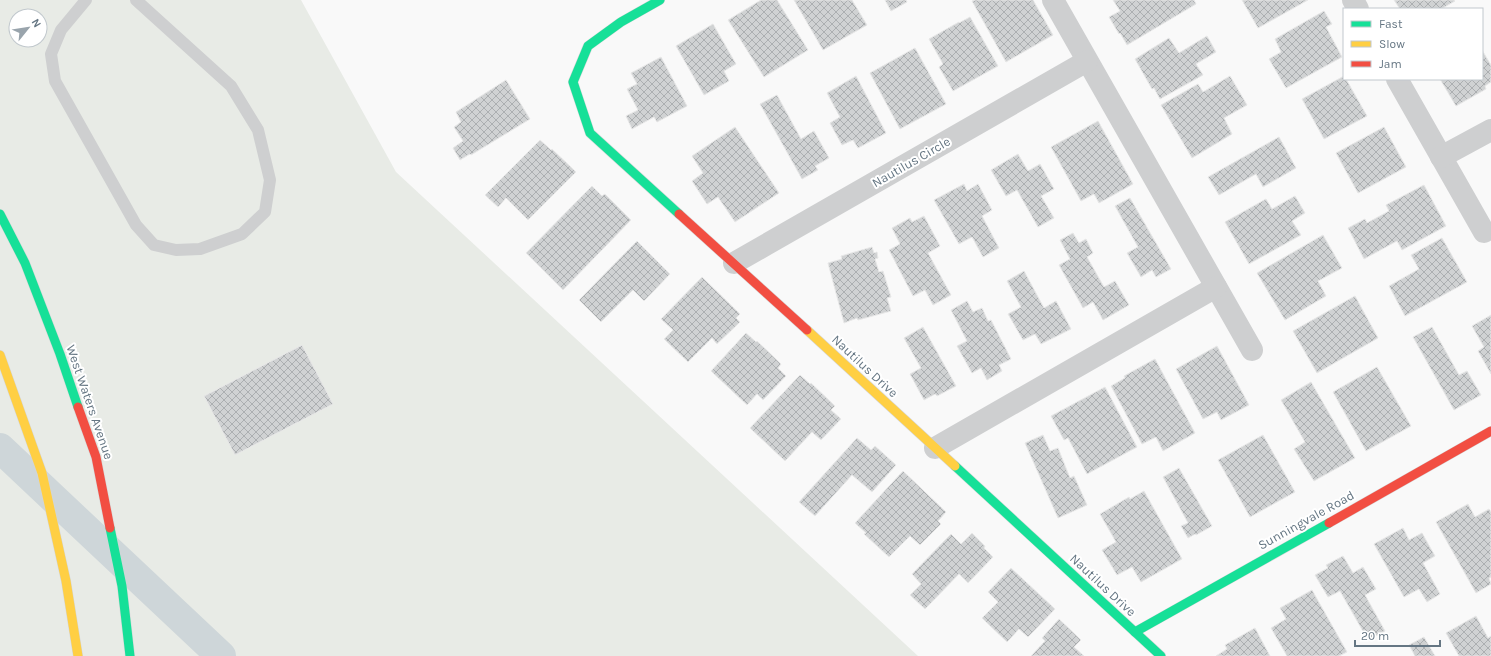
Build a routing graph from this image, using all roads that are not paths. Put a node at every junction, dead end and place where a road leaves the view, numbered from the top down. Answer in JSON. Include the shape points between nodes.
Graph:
{"nodes":[{"id":1,"x":86,"y":0,"type":"edge"},
{"id":2,"x":136,"y":0,"type":"edge"},
{"id":3,"x":660,"y":0,"type":"edge"},
{"id":4,"x":1053,"y":0,"type":"edge"},
{"id":5,"x":1087,"y":61,"type":"junction"},
{"id":6,"x":1398,"y":80,"type":"edge"},
{"id":7,"x":1491,"y":130,"type":"edge"},
{"id":8,"x":1441,"y":157,"type":"junction"},
{"id":9,"x":0,"y":214,"type":"edge"},
{"id":10,"x":1484,"y":232,"type":"dead end"},
{"id":11,"x":734,"y":263,"type":"junction"},
{"id":12,"x":1216,"y":287,"type":"junction"},
{"id":13,"x":1252,"y":350,"type":"dead end"},
{"id":14,"x":0,"y":355,"type":"edge"},
{"id":15,"x":1491,"y":431,"type":"edge"},
{"id":16,"x":935,"y":448,"type":"junction"},
{"id":17,"x":1135,"y":632,"type":"junction"},
{"id":18,"x":78,"y":656,"type":"edge"},
{"id":19,"x":130,"y":656,"type":"edge"},
{"id":20,"x":1161,"y":656,"type":"edge"}],
"edges":[{"from":1,"to":2,"type":"lane","via":[[61,30],[51,54],[55,82],[136,225],[154,245],[176,250],[200,249],[242,234],[265,212],[270,180],[258,130],[231,86]]},
{"from":3,"to":11,"type":"street","name":"Nautilus Drive","via":[[621,22],[588,46],[573,82],[590,133]]},
{"from":4,"to":5,"type":"street"},
{"from":5,"to":11,"type":"street","name":"Nautilus Circle"},
{"from":5,"to":12,"type":"street"},
{"from":6,"to":8,"type":"street"},
{"from":7,"to":8,"type":"street"},
{"from":8,"to":10,"type":"street"},
{"from":9,"to":19,"type":"street","name":"West Waters Avenue","via":[[25,263],[96,456],[122,586]]},
{"from":11,"to":16,"type":"street","name":"Nautilus Drive"},
{"from":12,"to":13,"type":"street"},
{"from":12,"to":16,"type":"street"},
{"from":14,"to":18,"type":"street","via":[[42,473],[66,580]]},
{"from":15,"to":17,"type":"street","name":"Sunningvale Road"},
{"from":16,"to":17,"type":"street","name":"Nautilus Drive"},
{"from":17,"to":20,"type":"street","name":"Nautilus Drive"}]}
